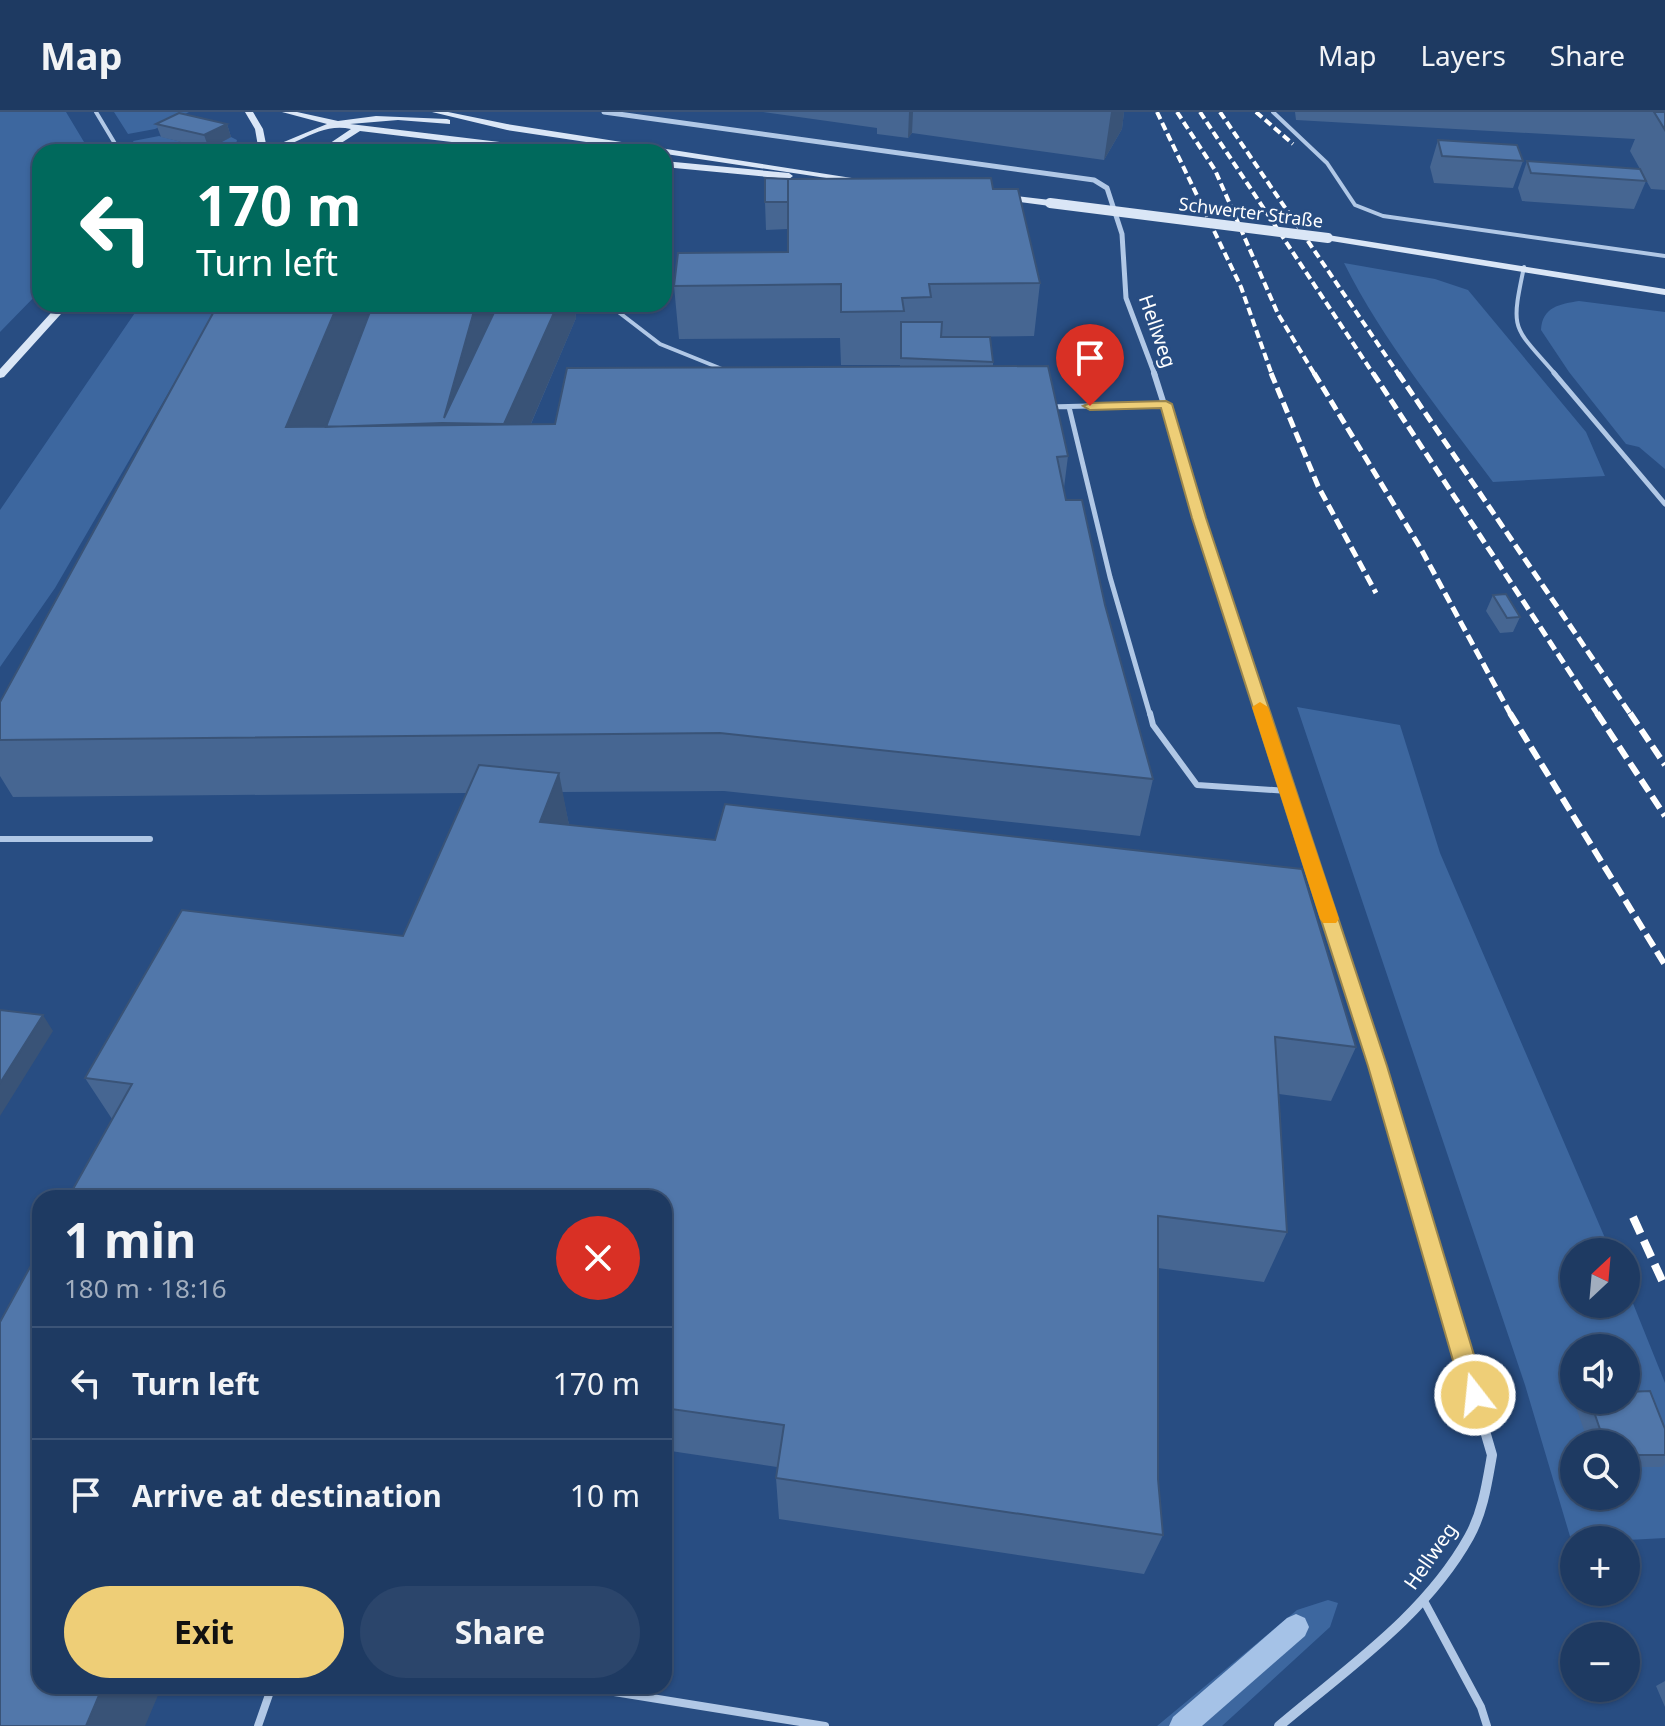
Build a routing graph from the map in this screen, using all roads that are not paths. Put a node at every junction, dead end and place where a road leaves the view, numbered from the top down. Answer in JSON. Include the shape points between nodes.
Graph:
{"nodes":[{"id":1,"x":96,"y":112,"type":"edge"},
{"id":2,"x":249,"y":112,"type":"edge"},
{"id":3,"x":286,"y":112,"type":"edge"},
{"id":4,"x":436,"y":112,"type":"edge"},
{"id":5,"x":604,"y":112,"type":"edge"},
{"id":6,"x":1273,"y":112,"type":"edge"},
{"id":7,"x":357,"y":119,"type":"edge"},
{"id":8,"x":332,"y":123,"type":"junction"},
{"id":9,"x":507,"y":127,"type":"junction"},
{"id":10,"x":115,"y":144,"type":"edge"},
{"id":11,"x":264,"y":144,"type":"edge"},
{"id":12,"x":281,"y":144,"type":"edge"},
{"id":13,"x":330,"y":144,"type":"edge"},
{"id":14,"x":509,"y":144,"type":"edge"},
{"id":15,"x":625,"y":144,"type":"edge"},
{"id":16,"x":672,"y":151,"type":"edge"},
{"id":17,"x":672,"y":165,"type":"edge"},
{"id":18,"x":831,"y":177,"type":"junction"},
{"id":19,"x":871,"y":182,"type":"edge"},
{"id":20,"x":993,"y":196,"type":"edge"},
{"id":21,"x":1665,"y":256,"type":"edge"},
{"id":22,"x":1524,"y":267,"type":"junction"},
{"id":23,"x":1665,"y":292,"type":"edge"},
{"id":24,"x":58,"y":312,"type":"edge"},
{"id":25,"x":616,"y":312,"type":"edge"},
{"id":26,"x":728,"y":371,"type":"edge"},
{"id":27,"x":0,"y":375,"type":"edge"},
{"id":28,"x":1166,"y":404,"type":"junction"},
{"id":29,"x":1038,"y":407,"type":"edge"},
{"id":30,"x":1069,"y":407,"type":"junction"},
{"id":31,"x":1665,"y":504,"type":"edge"},
{"id":32,"x":1288,"y":791,"type":"junction"},
{"id":33,"x":0,"y":839,"type":"edge"},
{"id":34,"x":150,"y":839,"type":"dead end"},
{"id":35,"x":1424,"y":1601,"type":"junction"},
{"id":36,"x":269,"y":1694,"type":"edge"},
{"id":37,"x":627,"y":1694,"type":"edge"},
{"id":38,"x":258,"y":1726,"type":"edge"},
{"id":39,"x":825,"y":1726,"type":"edge"},
{"id":40,"x":1279,"y":1726,"type":"edge"},
{"id":41,"x":1487,"y":1726,"type":"edge"}],
"edges":[{"from":1,"to":10,"type":"lane"},
{"from":2,"to":11,"type":"main road"},
{"from":3,"to":8,"type":"main road"},
{"from":4,"to":9,"type":"main road"},
{"from":5,"to":28,"type":"street","name":"Hellweg","via":[[1094,180],[1107,188],[1122,234],[1126,298]]},
{"from":6,"to":21,"type":"lane","via":[[1327,163],[1355,205],[1383,216]]},
{"from":7,"to":8,"type":"main road"},
{"from":7,"to":9,"type":"main road","via":[[403,117]]},
{"from":7,"to":13,"type":"main road"},
{"from":7,"to":14,"type":"main road"},
{"from":8,"to":12,"type":"main road"},
{"from":9,"to":15,"type":"main road"},
{"from":16,"to":18,"type":"main road"},
{"from":17,"to":18,"type":"main road","via":[[760,176]]},
{"from":18,"to":19,"type":"main road"},
{"from":20,"to":22,"type":"main road","name":"Schwerter Straße","bridge":true},
{"from":22,"to":23,"type":"main road","name":"Schwerter Straße"},
{"from":22,"to":31,"type":"lane","via":[[1514,316],[1518,331]]},
{"from":24,"to":27,"type":"main road"},
{"from":25,"to":26,"type":"lane","via":[[630,327],[683,358]]},
{"from":28,"to":30,"type":"lane"},
{"from":28,"to":32,"type":"street","name":"Hellweg"},
{"from":29,"to":30,"type":"lane"},
{"from":30,"to":32,"type":"lane","via":[[1153,725],[1197,785]]},
{"from":32,"to":35,"type":"street","name":"Hellweg","via":[[1378,1066],[1492,1455],[1469,1536]]},
{"from":33,"to":34,"type":"lane"},
{"from":35,"to":40,"type":"street","name":"Hellweg"},
{"from":35,"to":41,"type":"lane"},
{"from":36,"to":38,"type":"lane"},
{"from":37,"to":39,"type":"lane"}]}
